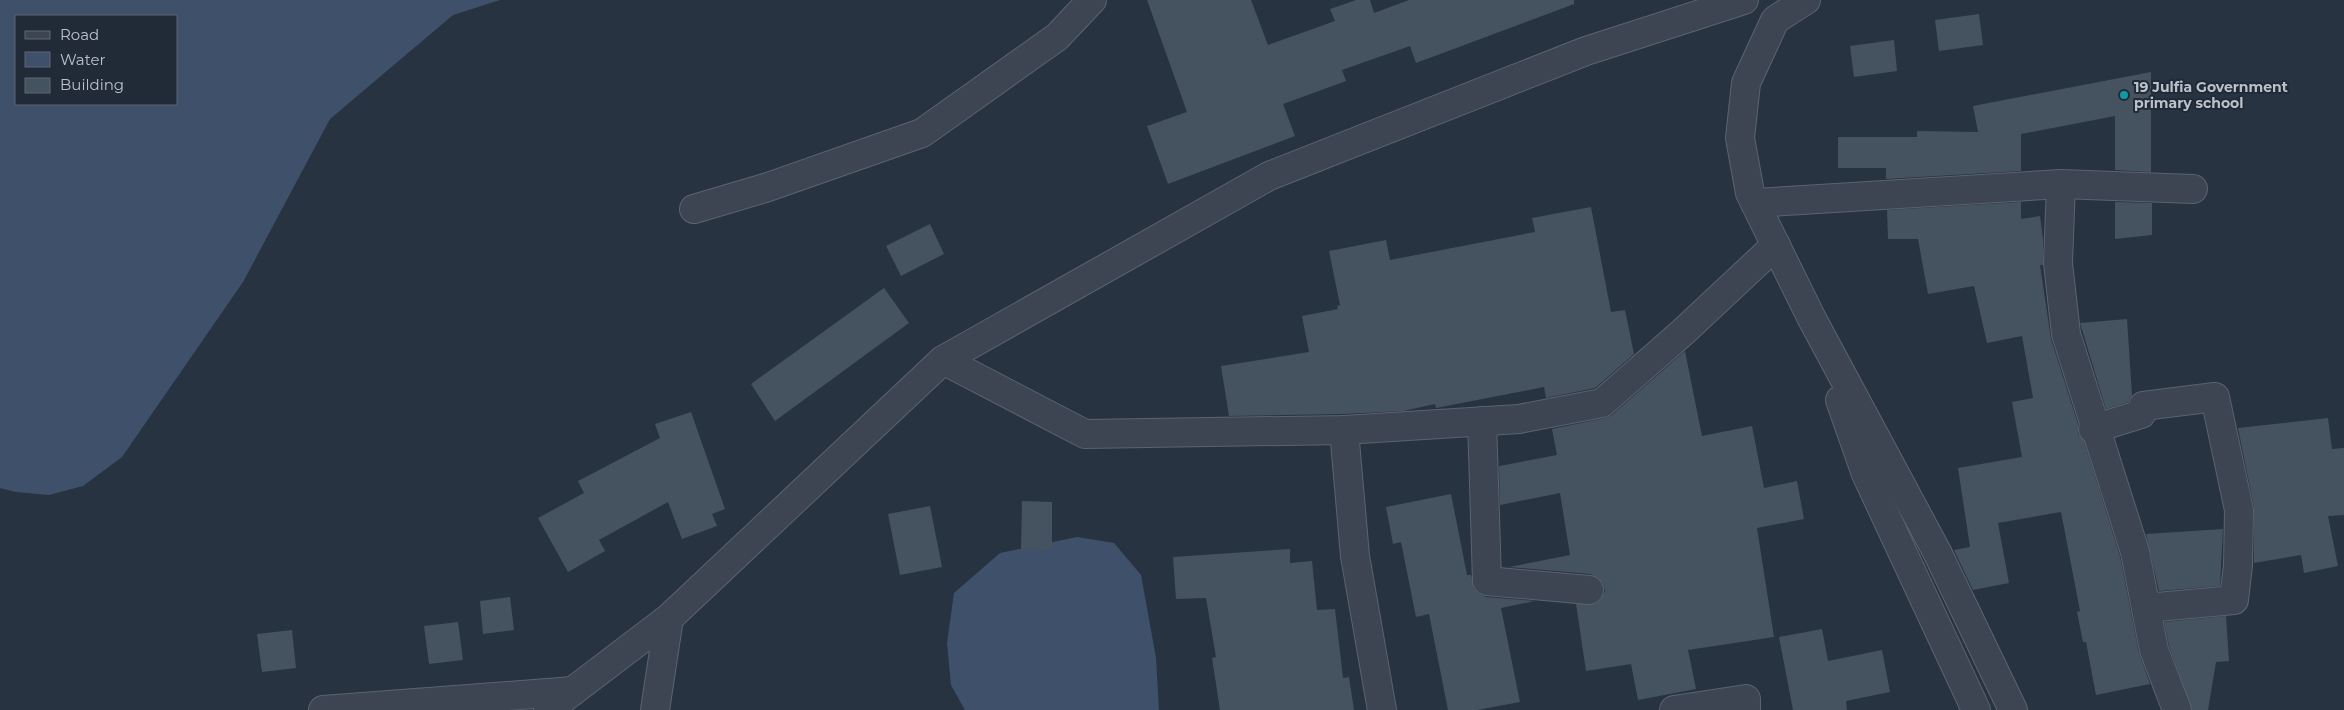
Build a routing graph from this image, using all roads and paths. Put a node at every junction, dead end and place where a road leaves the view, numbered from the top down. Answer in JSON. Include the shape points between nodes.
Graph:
{"nodes":[{"id":1,"x":1092,"y":0,"type":"edge"},
{"id":2,"x":1744,"y":0,"type":"edge"},
{"id":3,"x":1806,"y":0,"type":"edge"},
{"id":4,"x":2061,"y":184,"type":"junction"},
{"id":5,"x":2193,"y":189,"type":"dead end"},
{"id":6,"x":1755,"y":202,"type":"junction"},
{"id":7,"x":694,"y":210,"type":"dead end"},
{"id":8,"x":1776,"y":245,"type":"junction"},
{"id":9,"x":1811,"y":317,"type":"junction"},
{"id":10,"x":943,"y":360,"type":"junction"},
{"id":11,"x":1482,"y":422,"type":"junction"},
{"id":12,"x":2093,"y":429,"type":"dead end"},
{"id":13,"x":1344,"y":430,"type":"junction"},
{"id":14,"x":1590,"y":590,"type":"dead end"},
{"id":15,"x":2146,"y":608,"type":"junction"},
{"id":16,"x":669,"y":618,"type":"junction"},
{"id":17,"x":573,"y":691,"type":"junction"},
{"id":18,"x":323,"y":710,"type":"edge"},
{"id":19,"x":548,"y":710,"type":"edge"},
{"id":20,"x":654,"y":710,"type":"edge"},
{"id":21,"x":1382,"y":710,"type":"edge"},
{"id":22,"x":1674,"y":710,"type":"edge"},
{"id":23,"x":1746,"y":710,"type":"edge"},
{"id":24,"x":1976,"y":710,"type":"edge"},
{"id":25,"x":2012,"y":710,"type":"edge"},
{"id":26,"x":2177,"y":710,"type":"edge"}],
"edges":[{"from":1,"to":7,"type":"street","via":[[1057,37],[922,133]]},
{"from":2,"to":10,"type":"street","via":[[1586,51],[1269,176]]},
{"from":3,"to":6,"type":"street","via":[[1775,20],[1746,83],[1740,138],[1750,193]]},
{"from":4,"to":5,"type":"street"},
{"from":4,"to":6,"type":"street"},
{"from":4,"to":15,"type":"street","via":[[2058,263],[2066,334],[2134,552]]},
{"from":6,"to":8,"type":"street"},
{"from":8,"to":9,"type":"street"},
{"from":8,"to":11,"type":"street","via":[[1602,403],[1519,419]]},
{"from":9,"to":24,"type":"street","via":[[1866,474]]},
{"from":9,"to":25,"type":"street","via":[[1937,552]]},
{"from":10,"to":13,"type":"street","via":[[1085,434]]},
{"from":10,"to":16,"type":"street"},
{"from":11,"to":13,"type":"street"},
{"from":11,"to":14,"type":"street","via":[[1486,581]]},
{"from":12,"to":15,"type":"street","via":[[2141,414],[2143,406],[2215,397],[2239,510],[2234,600]]},
{"from":13,"to":21,"type":"street","via":[[1355,556]]},
{"from":15,"to":26,"type":"street","via":[[2154,650]]},
{"from":16,"to":17,"type":"street"},
{"from":16,"to":20,"type":"street"},
{"from":17,"to":18,"type":"street"},
{"from":17,"to":19,"type":"street"},
{"from":22,"to":23,"type":"street","via":[[1746,699]]}]}
